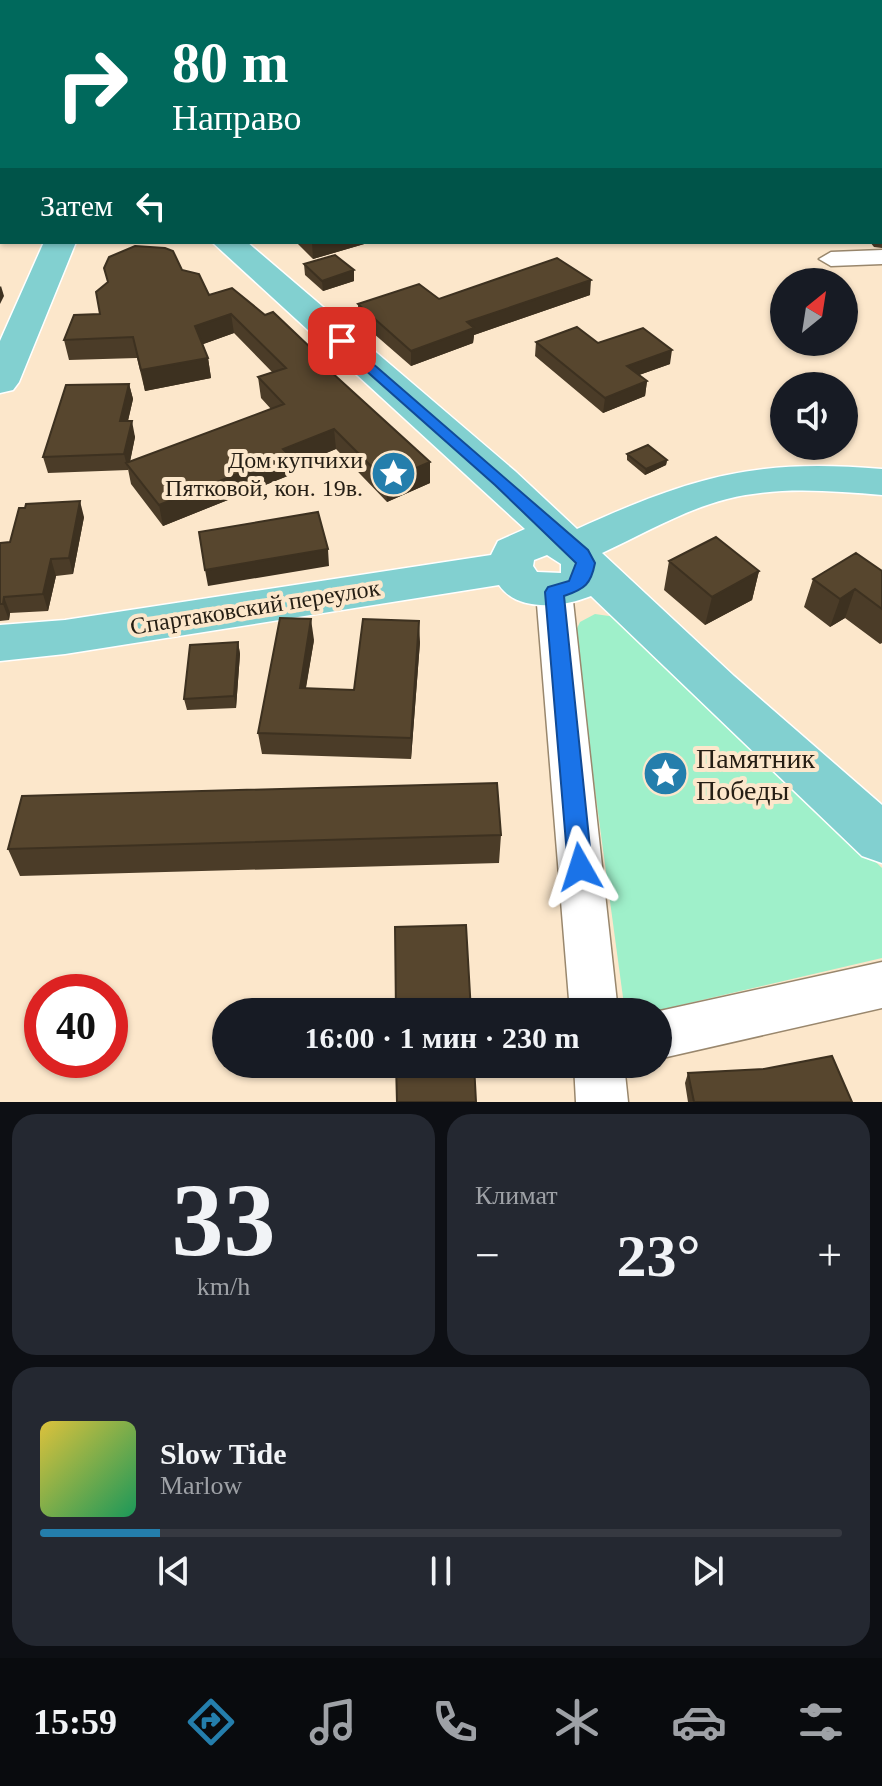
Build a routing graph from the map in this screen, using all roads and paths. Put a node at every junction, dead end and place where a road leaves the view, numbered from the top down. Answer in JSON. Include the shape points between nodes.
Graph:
{"nodes":[{"id":1,"x":59,"y":244,"type":"edge"},
{"id":2,"x":230,"y":244,"type":"edge"},
{"id":3,"x":882,"y":257,"type":"edge"},
{"id":4,"x":831,"y":259,"type":"dead end"},
{"id":5,"x":0,"y":382,"type":"edge"},
{"id":6,"x":882,"y":482,"type":"edge"},
{"id":7,"x":508,"y":487,"type":"junction"},
{"id":8,"x":512,"y":560,"type":"junction"},
{"id":9,"x":569,"y":567,"type":"junction"},
{"id":10,"x":0,"y":643,"type":"edge"},
{"id":11,"x":882,"y":839,"type":"edge"},
{"id":12,"x":882,"y":985,"type":"edge"},
{"id":13,"x":593,"y":998,"type":"edge"},
{"id":14,"x":672,"y":1032,"type":"edge"},
{"id":15,"x":600,"y":1078,"type":"edge"},
{"id":16,"x":602,"y":1102,"type":"edge"}],
"edges":[{"from":1,"to":5,"type":"main road"},
{"from":2,"to":7,"type":"main road"},
{"from":3,"to":4,"type":"street"},
{"from":6,"to":9,"type":"main road","via":[[803,476],[705,492]]},
{"from":7,"to":8,"type":"main road"},
{"from":7,"to":9,"type":"main road"},
{"from":8,"to":9,"type":"main road","via":[[521,583]]},
{"from":8,"to":10,"type":"main road","name":"Спартаковский переулок","via":[[65,637]]},
{"from":9,"to":11,"type":"main road","via":[[631,607]]},
{"from":9,"to":13,"type":"street"},
{"from":12,"to":14,"type":"street"},
{"from":15,"to":16,"type":"street"}]}
